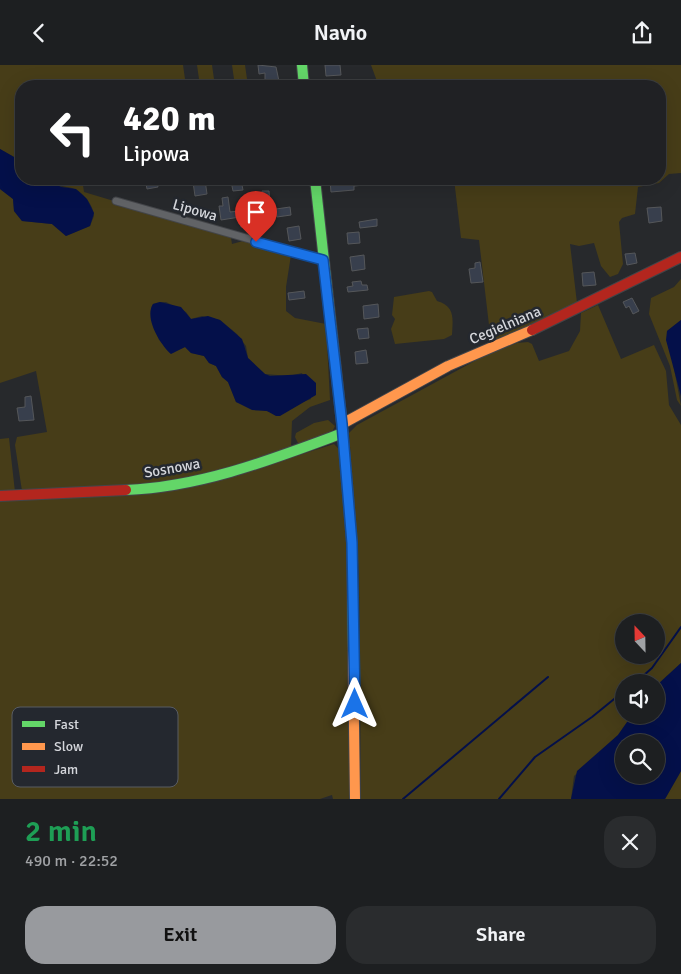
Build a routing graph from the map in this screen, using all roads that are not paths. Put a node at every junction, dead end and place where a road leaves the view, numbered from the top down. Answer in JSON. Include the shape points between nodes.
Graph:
{"nodes":[{"id":1,"x":302,"y":65,"type":"edge"},
{"id":2,"x":303,"y":80,"type":"edge"},
{"id":3,"x":315,"y":185,"type":"edge"},
{"id":4,"x":116,"y":201,"type":"dead end"},
{"id":5,"x":681,"y":257,"type":"edge"},
{"id":6,"x":323,"y":260,"type":"junction"},
{"id":7,"x":342,"y":428,"type":"junction"},
{"id":8,"x":0,"y":496,"type":"edge"},
{"id":9,"x":355,"y":799,"type":"edge"}],
"edges":[{"from":1,"to":2,"type":"street"},
{"from":3,"to":6,"type":"street"},
{"from":4,"to":6,"type":"street","name":"Lipowa"},
{"from":5,"to":7,"type":"street","name":"Cegielniana","via":[[552,321],[440,371]]},
{"from":6,"to":7,"type":"street"},
{"from":7,"to":8,"type":"street","name":"Sosnowa","via":[[247,465],[158,489]]},
{"from":7,"to":9,"type":"street","via":[[354,579]]}]}
